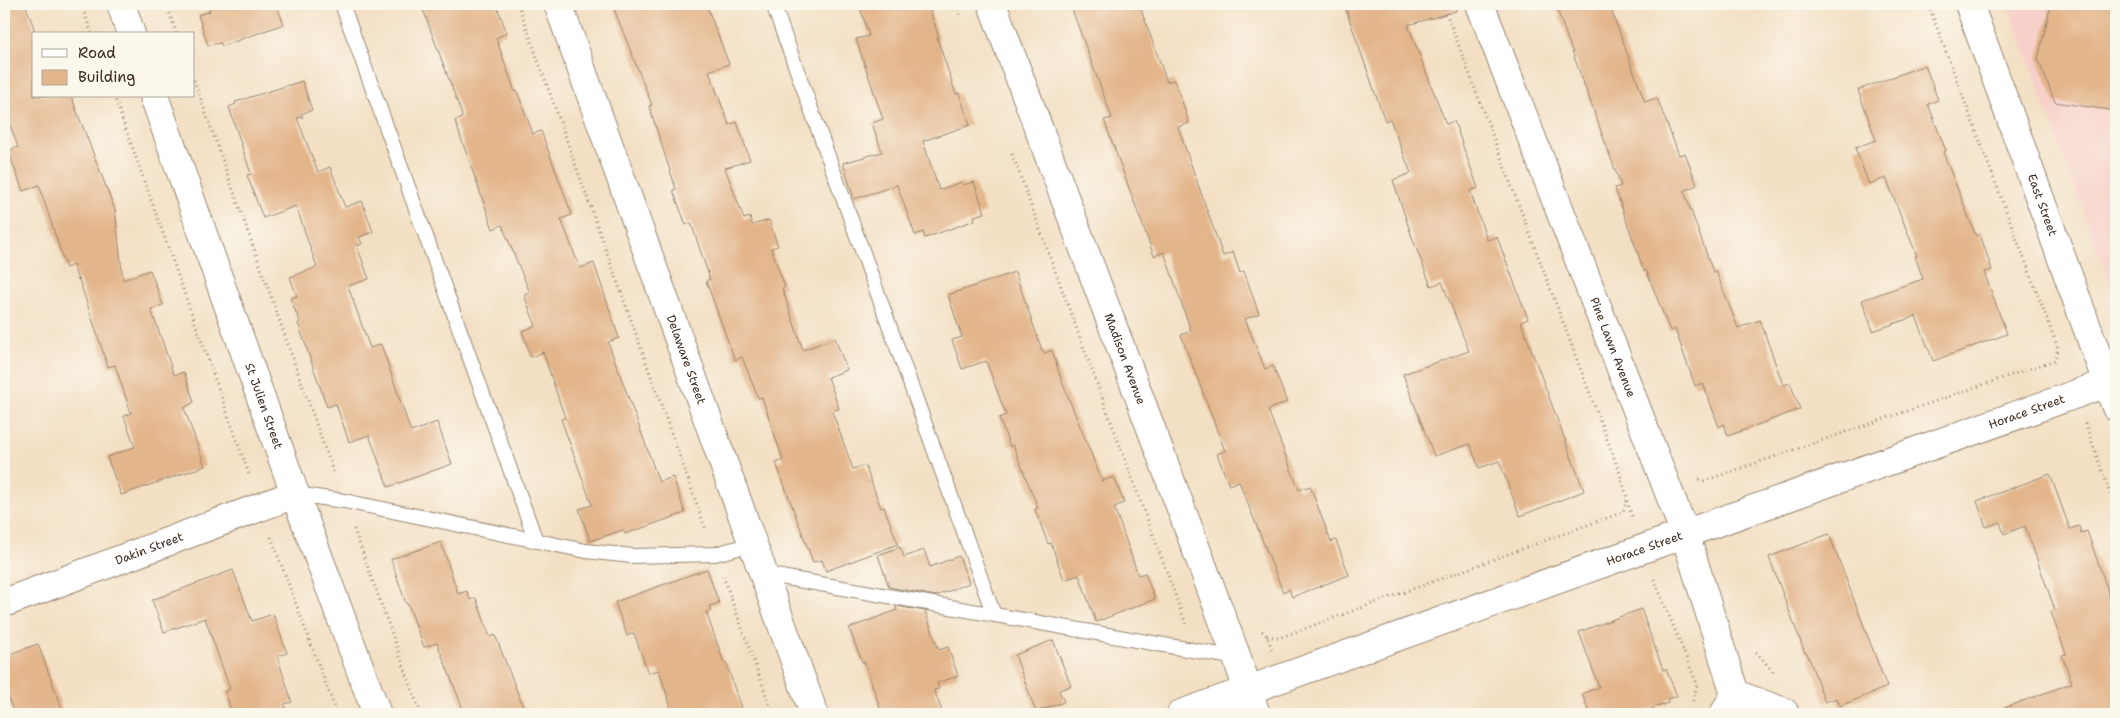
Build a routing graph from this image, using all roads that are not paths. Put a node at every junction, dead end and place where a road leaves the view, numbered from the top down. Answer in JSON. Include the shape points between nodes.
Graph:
{"nodes":[{"id":1,"x":121,"y":4,"type":"edge"},
{"id":2,"x":342,"y":4,"type":"edge"},
{"id":3,"x":558,"y":4,"type":"edge"},
{"id":4,"x":773,"y":4,"type":"edge"},
{"id":5,"x":992,"y":4,"type":"edge"},
{"id":6,"x":1480,"y":4,"type":"edge"},
{"id":7,"x":1969,"y":4,"type":"edge"},
{"id":8,"x":130,"y":32,"type":"edge"},
{"id":9,"x":155,"y":98,"type":"edge"},
{"id":10,"x":2112,"y":395,"type":"edge"},
{"id":11,"x":295,"y":494,"type":"junction"},
{"id":12,"x":1685,"y":534,"type":"junction"},
{"id":13,"x":536,"y":541,"type":"junction"},
{"id":14,"x":753,"y":544,"type":"junction"},
{"id":15,"x":764,"y":574,"type":"junction"},
{"id":16,"x":4,"y":603,"type":"edge"},
{"id":17,"x":994,"y":615,"type":"junction"},
{"id":18,"x":1237,"y":658,"type":"junction"},
{"id":19,"x":1247,"y":689,"type":"junction"},
{"id":20,"x":1730,"y":704,"type":"edge"},
{"id":21,"x":377,"y":714,"type":"edge"},
{"id":22,"x":814,"y":714,"type":"edge"},
{"id":23,"x":1181,"y":714,"type":"edge"},
{"id":24,"x":1256,"y":714,"type":"edge"},
{"id":25,"x":1785,"y":714,"type":"edge"}],
"edges":[{"from":1,"to":8,"type":"street"},
{"from":2,"to":13,"type":"lane"},
{"from":3,"to":14,"type":"street","name":"Delaware Street"},
{"from":4,"to":17,"type":"lane"},
{"from":5,"to":18,"type":"street","name":"Madison Avenue"},
{"from":6,"to":12,"type":"street","name":"Pine Lawn Avenue"},
{"from":7,"to":10,"type":"street","name":"East Street"},
{"from":9,"to":11,"type":"street","name":"St Julien Street"},
{"from":10,"to":12,"type":"street","name":"Horace Street"},
{"from":11,"to":13,"type":"lane","via":[[344,501]]},
{"from":11,"to":16,"type":"street","name":"Dakin Street"},
{"from":11,"to":21,"type":"street","name":"St Julien Street"},
{"from":12,"to":19,"type":"street","name":"Horace Street"},
{"from":12,"to":20,"type":"street","name":"Pine Lawn Avenue"},
{"from":13,"to":14,"type":"lane","via":[[632,556],[715,554]]},
{"from":14,"to":15,"type":"street","name":"Delaware Street"},
{"from":15,"to":17,"type":"lane"},
{"from":15,"to":22,"type":"street","name":"Delaware Street"},
{"from":17,"to":18,"type":"lane"},
{"from":18,"to":19,"type":"street","name":"Madison Avenue"},
{"from":19,"to":23,"type":"street","name":"Horace Street"},
{"from":19,"to":24,"type":"street","name":"Madison Avenue"},
{"from":20,"to":25,"type":"street","name":"Pine Lawn Avenue"}]}
